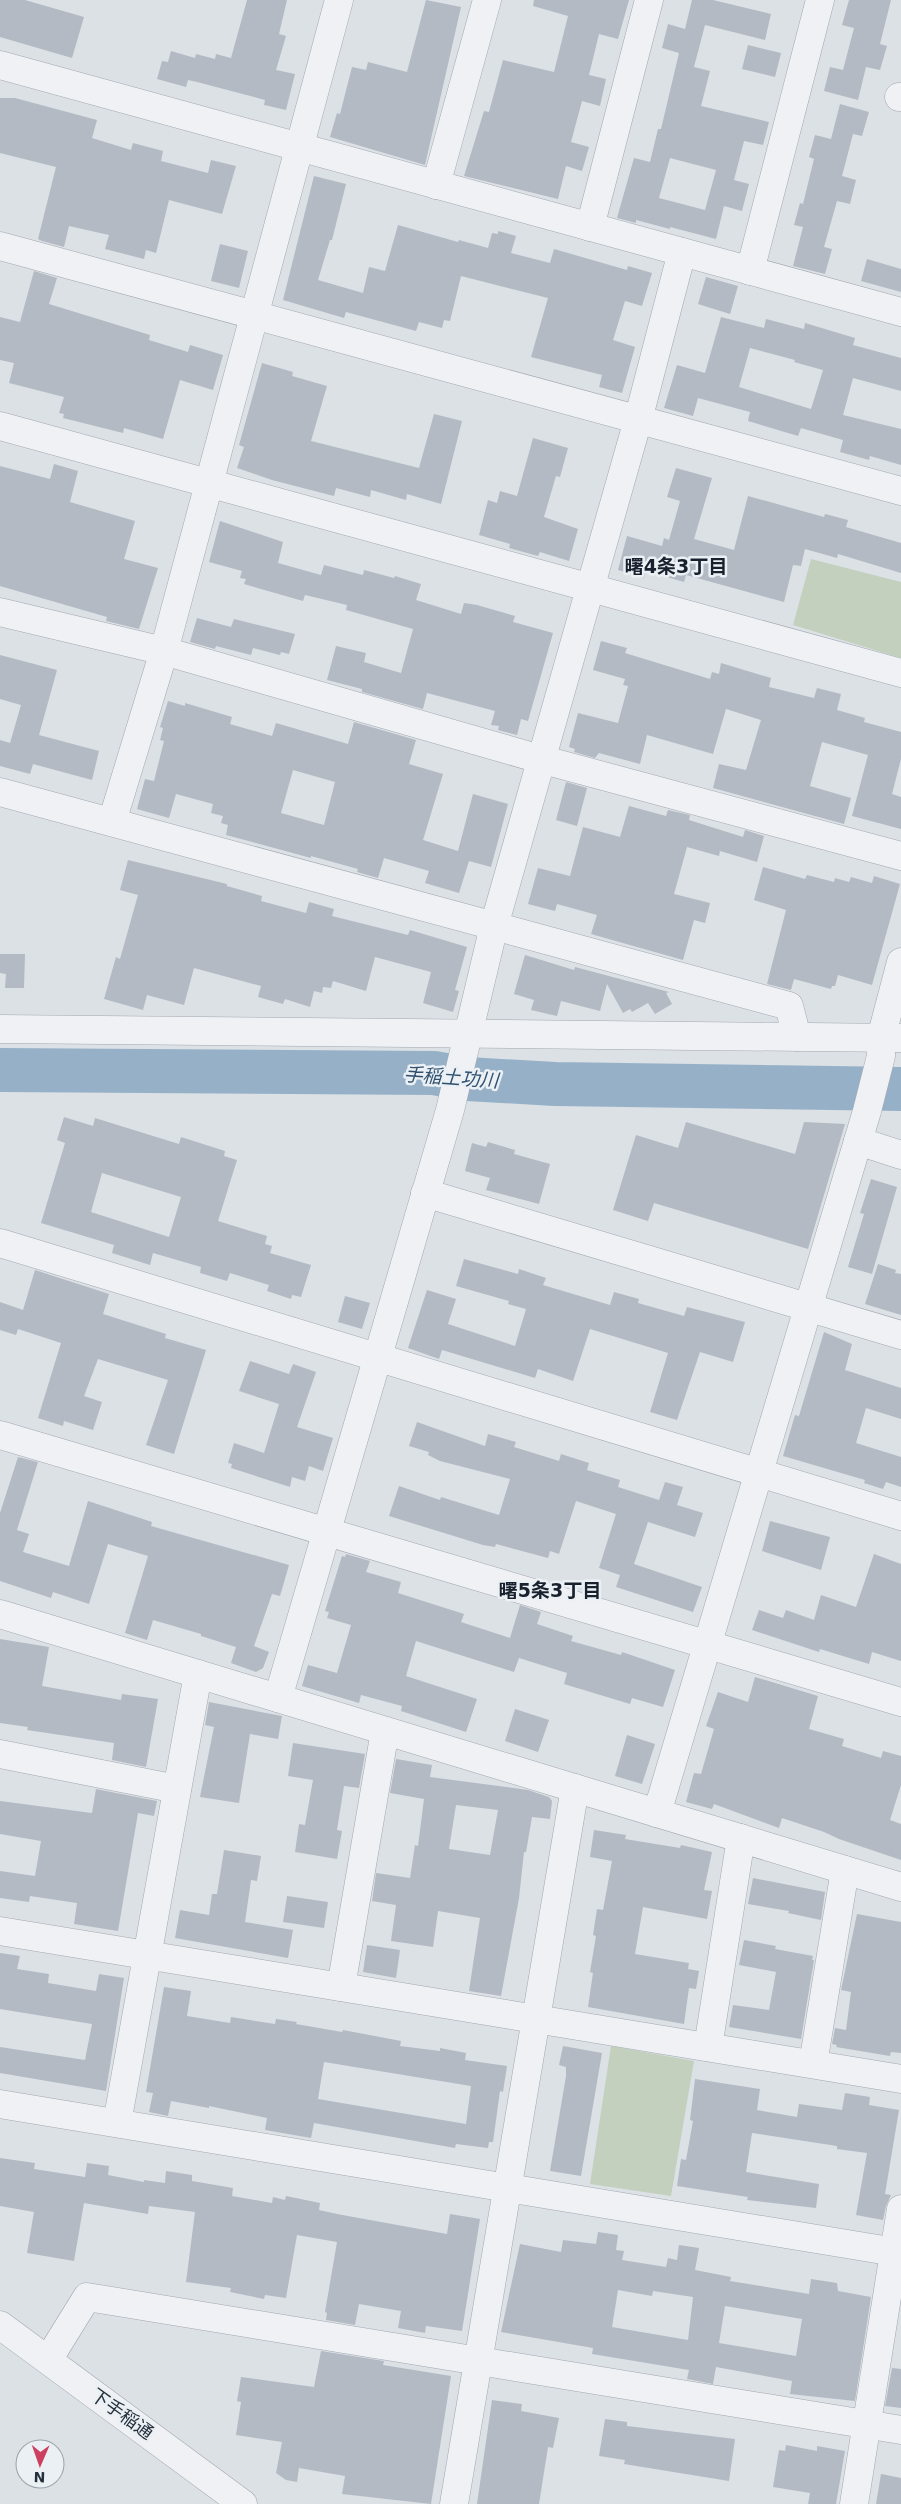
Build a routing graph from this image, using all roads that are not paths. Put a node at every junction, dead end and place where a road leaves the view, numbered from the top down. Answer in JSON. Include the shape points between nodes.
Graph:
{"nodes":[{"id":1,"x":339,"y":0,"type":"edge"},
{"id":2,"x":487,"y":0,"type":"edge"},
{"id":3,"x":649,"y":0,"type":"edge"},
{"id":4,"x":820,"y":0,"type":"edge"},
{"id":5,"x":0,"y":65,"type":"edge"},
{"id":6,"x":300,"y":148,"type":"junction"},
{"id":7,"x":436,"y":185,"type":"junction"},
{"id":8,"x":590,"y":227,"type":"junction"},
{"id":9,"x":0,"y":246,"type":"edge"},
{"id":10,"x":682,"y":252,"type":"junction"},
{"id":11,"x":750,"y":271,"type":"junction"},
{"id":12,"x":901,"y":312,"type":"edge"},
{"id":13,"x":255,"y":315,"type":"junction"},
{"id":14,"x":638,"y":420,"type":"junction"},
{"id":15,"x":0,"y":426,"type":"edge"},
{"id":16,"x":209,"y":483,"type":"junction"},
{"id":17,"x":901,"y":491,"type":"edge"},
{"id":18,"x":590,"y":588,"type":"junction"},
{"id":19,"x":0,"y":612,"type":"edge"},
{"id":20,"x":164,"y":652,"type":"junction"},
{"id":21,"x":901,"y":673,"type":"edge"},
{"id":22,"x":540,"y":759,"type":"junction"},
{"id":23,"x":0,"y":792,"type":"edge"},
{"id":24,"x":112,"y":822,"type":"junction"},
{"id":25,"x":901,"y":856,"type":"edge"},
{"id":26,"x":494,"y":926,"type":"junction"},
{"id":27,"x":901,"y":962,"type":"edge"},
{"id":28,"x":0,"y":1029,"type":"edge"},
{"id":29,"x":797,"y":1037,"type":"junction"},
{"id":30,"x":467,"y":1044,"type":"junction"},
{"id":31,"x":888,"y":1044,"type":"edge"},
{"id":32,"x":858,"y":1141,"type":"junction"},
{"id":33,"x":901,"y":1155,"type":"edge"},
{"id":34,"x":425,"y":1193,"type":"junction"},
{"id":35,"x":0,"y":1243,"type":"edge"},
{"id":36,"x":808,"y":1307,"type":"junction"},
{"id":37,"x":901,"y":1335,"type":"edge"},
{"id":38,"x":377,"y":1357,"type":"junction"},
{"id":39,"x":0,"y":1435,"type":"edge"},
{"id":40,"x":758,"y":1473,"type":"junction"},
{"id":41,"x":901,"y":1516,"type":"edge"},
{"id":42,"x":325,"y":1531,"type":"junction"},
{"id":43,"x":0,"y":1614,"type":"edge"},
{"id":44,"x":706,"y":1644,"type":"junction"},
{"id":45,"x":198,"y":1674,"type":"junction"},
{"id":46,"x":278,"y":1698,"type":"junction"},
{"id":47,"x":901,"y":1702,"type":"edge"},
{"id":48,"x":384,"y":1730,"type":"junction"},
{"id":49,"x":0,"y":1754,"type":"edge"},
{"id":50,"x":575,"y":1788,"type":"junction"},
{"id":51,"x":177,"y":1789,"type":"junction"},
{"id":52,"x":656,"y":1812,"type":"junction"},
{"id":53,"x":741,"y":1838,"type":"junction"},
{"id":54,"x":845,"y":1870,"type":"junction"},
{"id":55,"x":901,"y":1887,"type":"edge"},
{"id":56,"x":0,"y":1931,"type":"edge"},
{"id":57,"x":148,"y":1955,"type":"junction"},
{"id":58,"x":341,"y":1986,"type":"junction"},
{"id":59,"x":536,"y":2018,"type":"junction"},
{"id":60,"x":708,"y":2047,"type":"junction"},
{"id":61,"x":813,"y":2064,"type":"junction"},
{"id":62,"x":901,"y":2079,"type":"edge"},
{"id":63,"x":0,"y":2104,"type":"edge"},
{"id":64,"x":117,"y":2123,"type":"junction"},
{"id":65,"x":507,"y":2187,"type":"junction"},
{"id":66,"x":901,"y":2209,"type":"edge"},
{"id":67,"x":898,"y":2252,"type":"edge"},
{"id":68,"x":0,"y":2325,"type":"edge"},
{"id":69,"x":48,"y":2360,"type":"junction"},
{"id":70,"x":478,"y":2361,"type":"junction"},
{"id":71,"x":867,"y":2424,"type":"junction"},
{"id":72,"x":901,"y":2430,"type":"edge"},
{"id":73,"x":244,"y":2504,"type":"edge"},
{"id":74,"x":454,"y":2504,"type":"edge"},
{"id":75,"x":854,"y":2504,"type":"edge"}],
"edges":[{"from":1,"to":6,"type":"street"},
{"from":2,"to":7,"type":"street"},
{"from":3,"to":8,"type":"street"},
{"from":4,"to":11,"type":"street"},
{"from":5,"to":6,"type":"street"},
{"from":6,"to":7,"type":"street"},
{"from":6,"to":13,"type":"street"},
{"from":7,"to":8,"type":"street"},
{"from":8,"to":10,"type":"street"},
{"from":9,"to":13,"type":"street"},
{"from":10,"to":11,"type":"street"},
{"from":10,"to":14,"type":"street"},
{"from":11,"to":12,"type":"street"},
{"from":13,"to":14,"type":"street"},
{"from":13,"to":16,"type":"street"},
{"from":14,"to":17,"type":"street"},
{"from":14,"to":18,"type":"street"},
{"from":15,"to":16,"type":"street"},
{"from":16,"to":18,"type":"street"},
{"from":16,"to":20,"type":"street"},
{"from":18,"to":21,"type":"street"},
{"from":18,"to":22,"type":"street"},
{"from":19,"to":20,"type":"street"},
{"from":20,"to":22,"type":"street"},
{"from":20,"to":24,"type":"street"},
{"from":22,"to":25,"type":"street"},
{"from":22,"to":26,"type":"street"},
{"from":23,"to":24,"type":"street"},
{"from":24,"to":26,"type":"street"},
{"from":26,"to":29,"type":"street","via":[[789,1006]]},
{"from":26,"to":30,"type":"street"},
{"from":27,"to":31,"type":"street"},
{"from":28,"to":30,"type":"street"},
{"from":29,"to":30,"type":"street"},
{"from":29,"to":31,"type":"street"},
{"from":30,"to":34,"type":"street"},
{"from":31,"to":32,"type":"street"},
{"from":32,"to":33,"type":"street"},
{"from":32,"to":36,"type":"street"},
{"from":34,"to":36,"type":"street"},
{"from":34,"to":38,"type":"street"},
{"from":35,"to":38,"type":"street"},
{"from":36,"to":37,"type":"street"},
{"from":36,"to":40,"type":"street"},
{"from":38,"to":40,"type":"street"},
{"from":38,"to":42,"type":"street"},
{"from":39,"to":42,"type":"street"},
{"from":40,"to":41,"type":"street"},
{"from":40,"to":44,"type":"street"},
{"from":42,"to":44,"type":"street"},
{"from":42,"to":46,"type":"street"},
{"from":43,"to":45,"type":"street"},
{"from":44,"to":47,"type":"street"},
{"from":44,"to":52,"type":"street"},
{"from":45,"to":46,"type":"street"},
{"from":45,"to":51,"type":"street"},
{"from":46,"to":48,"type":"street"},
{"from":48,"to":50,"type":"street"},
{"from":48,"to":58,"type":"street"},
{"from":49,"to":51,"type":"street"},
{"from":50,"to":52,"type":"street"},
{"from":50,"to":59,"type":"street"},
{"from":51,"to":57,"type":"street"},
{"from":52,"to":53,"type":"street"},
{"from":53,"to":54,"type":"street"},
{"from":53,"to":60,"type":"street"},
{"from":54,"to":55,"type":"street"},
{"from":54,"to":61,"type":"street"},
{"from":56,"to":57,"type":"street"},
{"from":57,"to":58,"type":"street"},
{"from":57,"to":64,"type":"street"},
{"from":58,"to":59,"type":"street"},
{"from":59,"to":60,"type":"street"},
{"from":59,"to":65,"type":"street"},
{"from":60,"to":61,"type":"street"},
{"from":61,"to":62,"type":"street"},
{"from":63,"to":64,"type":"street"},
{"from":64,"to":65,"type":"street"},
{"from":65,"to":67,"type":"street"},
{"from":65,"to":70,"type":"street"},
{"from":66,"to":67,"type":"street"},
{"from":67,"to":71,"type":"street"},
{"from":68,"to":69,"type":"street","name":"下手稲通"},
{"from":69,"to":70,"type":"street","via":[[87,2297]]},
{"from":69,"to":73,"type":"street","name":"下手稲通"},
{"from":70,"to":71,"type":"street"},
{"from":70,"to":74,"type":"street"},
{"from":71,"to":72,"type":"street"},
{"from":71,"to":75,"type":"street"}]}
